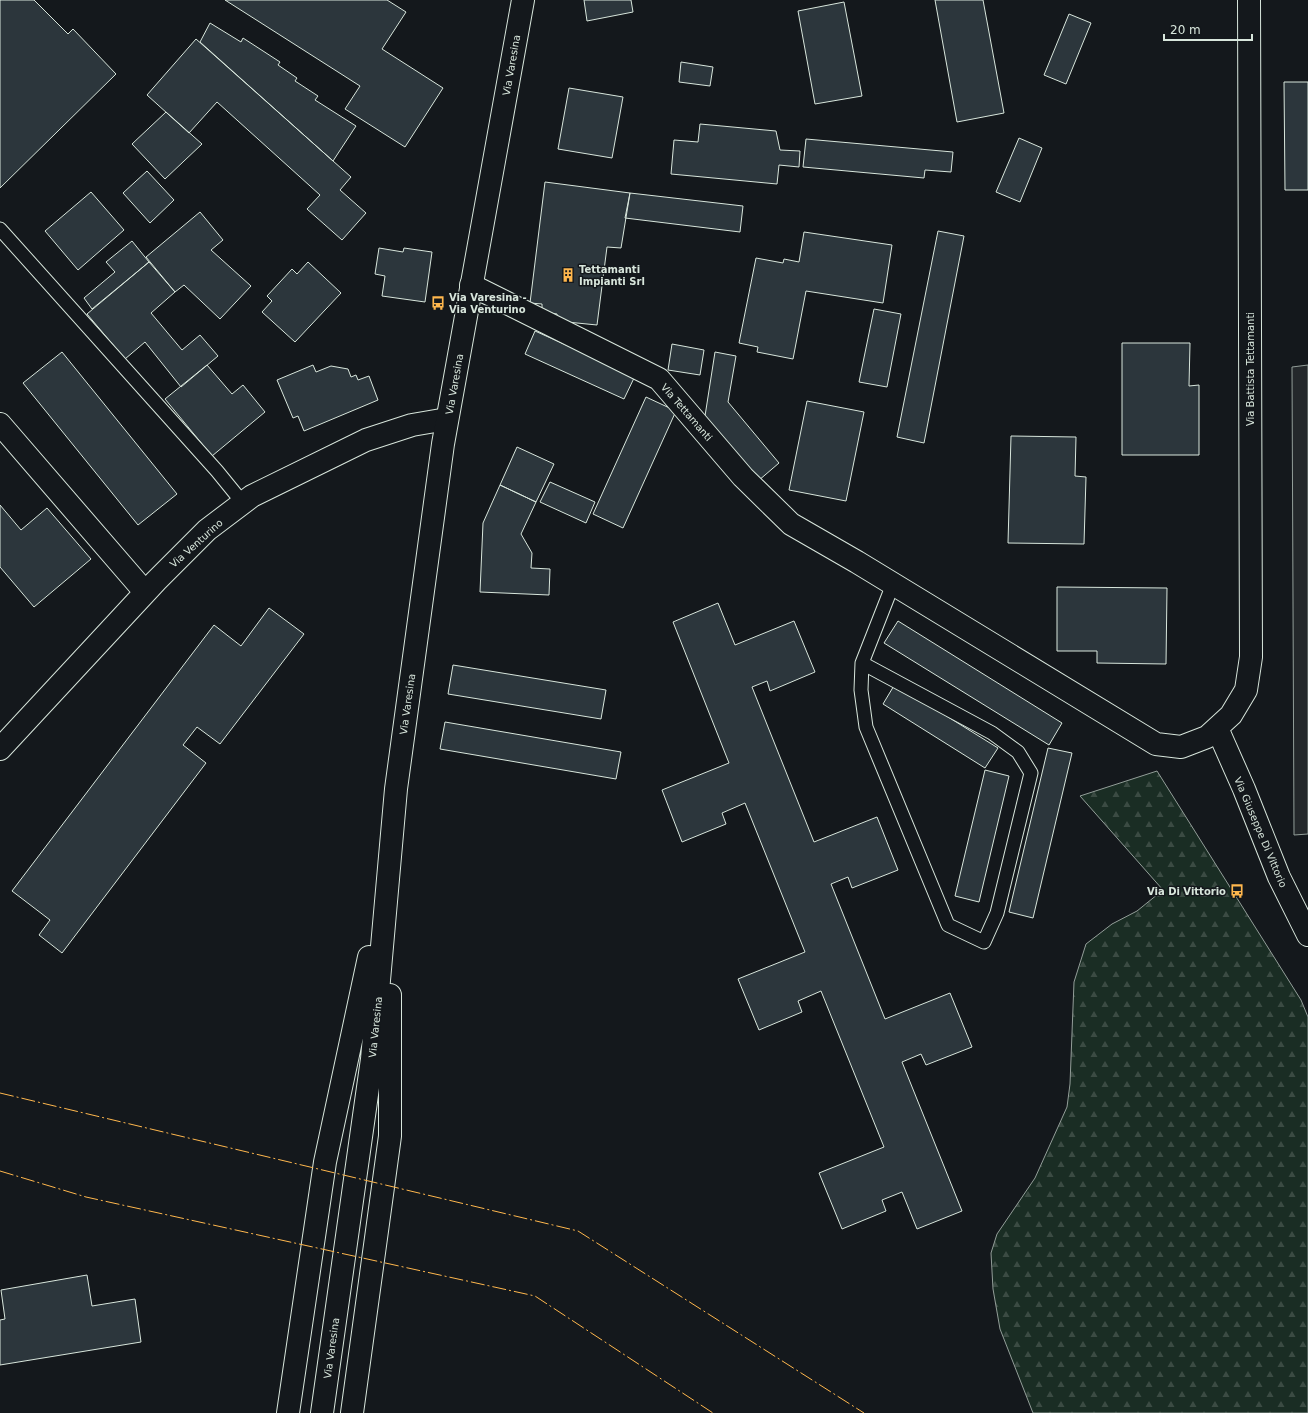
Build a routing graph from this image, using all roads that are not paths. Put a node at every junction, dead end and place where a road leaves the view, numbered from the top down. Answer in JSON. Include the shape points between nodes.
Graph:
{"nodes":[{"id":1,"x":522,"y":0,"type":"edge"},
{"id":2,"x":1249,"y":0,"type":"edge"},
{"id":3,"x":0,"y":229,"type":"edge"},
{"id":4,"x":471,"y":285,"type":"junction"},
{"id":5,"x":447,"y":419,"type":"junction"},
{"id":6,"x":0,"y":424,"type":"edge"},
{"id":7,"x":242,"y":503,"type":"junction"},
{"id":8,"x":893,"y":584,"type":"junction"},
{"id":9,"x":145,"y":592,"type":"junction"},
{"id":10,"x":862,"y":663,"type":"junction"},
{"id":11,"x":1217,"y":728,"type":"junction"},
{"id":12,"x":0,"y":750,"type":"edge"},
{"id":13,"x":391,"y":860,"type":"junction"},
{"id":14,"x":1308,"y":935,"type":"edge"},
{"id":15,"x":288,"y":1413,"type":"edge"},
{"id":16,"x":322,"y":1413,"type":"edge"},
{"id":17,"x":352,"y":1413,"type":"edge"}],
"edges":[{"from":1,"to":4,"type":"street","name":"Via Varesina"},
{"from":2,"to":11,"type":"street","name":"Via Battista Tettamanti","via":[[1251,657],[1246,690],[1231,715]]},
{"from":3,"to":7,"type":"lane","via":[[217,471]]},
{"from":4,"to":5,"type":"street","name":"Via Varesina"},
{"from":4,"to":8,"type":"street","name":"Via Tettamanti","via":[[659,379],[743,477],[791,524]]},
{"from":5,"to":7,"type":"street","name":"Via Venturino","via":[[412,425],[366,440]]},
{"from":5,"to":13,"type":"street","name":"Via Varesina","via":[[397,781]]},
{"from":6,"to":9,"type":"street"},
{"from":7,"to":9,"type":"street","name":"Via Venturino","via":[[207,530]]},
{"from":8,"to":10,"type":"lane"},
{"from":8,"to":11,"type":"street","name":"Via Battista Tettamanti","via":[[1156,744],[1181,747],[1207,738]]},
{"from":9,"to":12,"type":"street","name":"Via Venturino"},
{"from":10,"to":10,"type":"lane","via":[[861,690],[866,728],[948,925],[984,942],[997,913],[1031,773],[1018,752],[992,733]]},
{"from":11,"to":14,"type":"street","name":"Via Giuseppe Di Vittorio","via":[[1278,877]]},
{"from":13,"to":15,"type":"street","via":[[325,1162]]},
{"from":13,"to":16,"type":"street","name":"Via Varesina","via":[[372,1059]]},
{"from":13,"to":17,"type":"street","via":[[390,1136]]}]}
